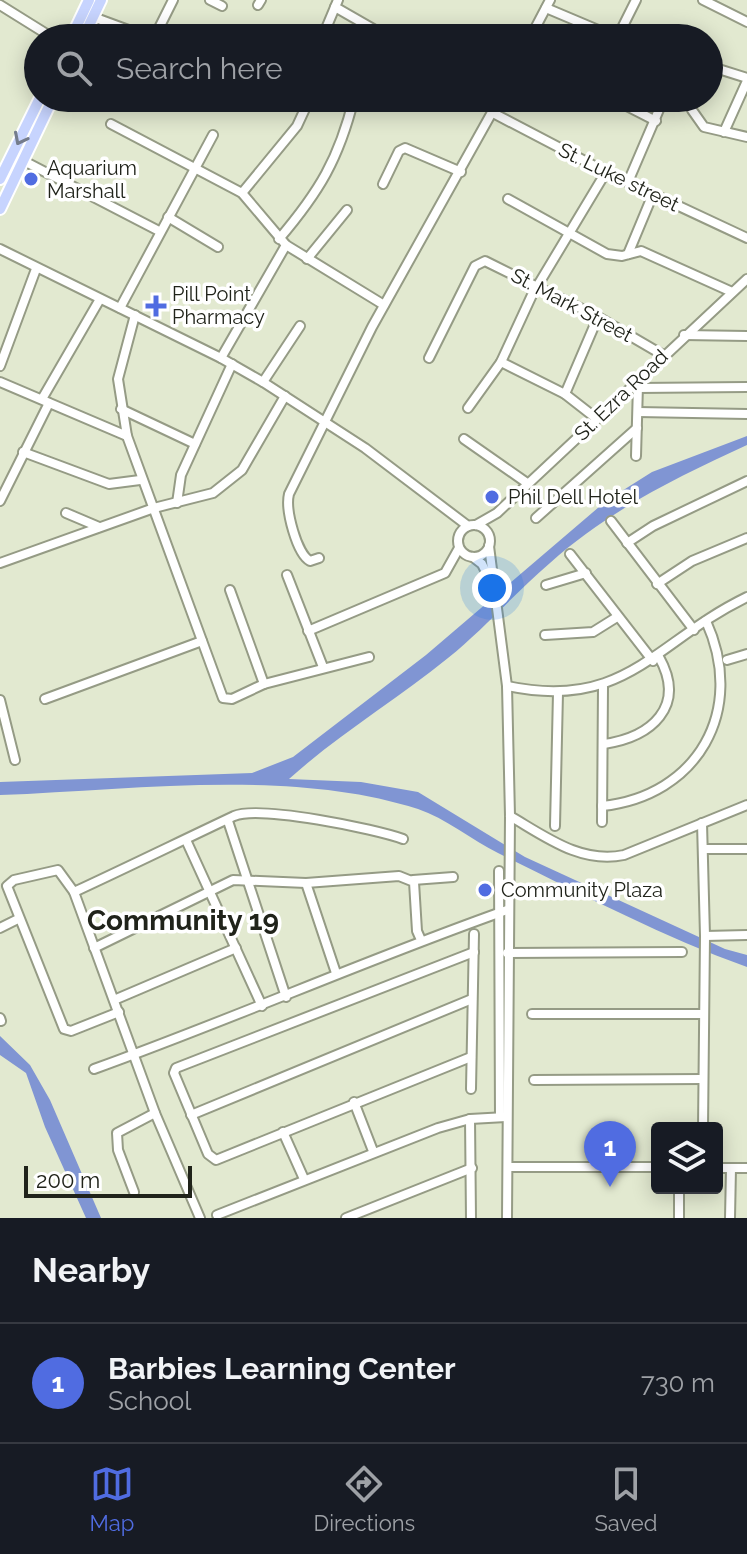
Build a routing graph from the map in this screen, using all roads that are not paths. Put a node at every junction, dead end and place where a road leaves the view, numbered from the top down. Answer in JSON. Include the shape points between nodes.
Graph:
{"nodes":[{"id":1,"x":89,"y":0,"type":"edge"},
{"id":2,"x":101,"y":0,"type":"edge"},
{"id":3,"x":173,"y":0,"type":"edge"},
{"id":4,"x":210,"y":0,"type":"edge"},
{"id":5,"x":636,"y":0,"type":"edge"},
{"id":6,"x":703,"y":0,"type":"edge"},
{"id":7,"x":336,"y":4,"type":"edge"},
{"id":8,"x":548,"y":4,"type":"edge"},
{"id":9,"x":0,"y":5,"type":"edge"},
{"id":10,"x":222,"y":6,"type":"dead end"},
{"id":11,"x":93,"y":17,"type":"junction"},
{"id":12,"x":747,"y":22,"type":"edge"},
{"id":13,"x":31,"y":24,"type":"edge"},
{"id":14,"x":78,"y":24,"type":"edge"},
{"id":15,"x":90,"y":24,"type":"edge"},
{"id":16,"x":113,"y":24,"type":"edge"},
{"id":17,"x":160,"y":24,"type":"edge"},
{"id":18,"x":328,"y":24,"type":"edge"},
{"id":19,"x":367,"y":24,"type":"edge"},
{"id":20,"x":537,"y":24,"type":"edge"},
{"id":21,"x":589,"y":24,"type":"edge"},
{"id":22,"x":624,"y":24,"type":"edge"},
{"id":23,"x":723,"y":71,"type":"edge"},
{"id":24,"x":747,"y":79,"type":"edge"},
{"id":25,"x":33,"y":112,"type":"edge"},
{"id":26,"x":46,"y":112,"type":"edge"},
{"id":27,"x":304,"y":112,"type":"edge"},
{"id":28,"x":350,"y":112,"type":"edge"},
{"id":29,"x":638,"y":112,"type":"edge"},
{"id":30,"x":659,"y":112,"type":"edge"},
{"id":31,"x":693,"y":112,"type":"edge"},
{"id":32,"x":493,"y":113,"type":"joint"},
{"id":33,"x":656,"y":121,"type":"junction"},
{"id":34,"x":111,"y":124,"type":"dead end"},
{"id":35,"x":724,"y":132,"type":"junction"},
{"id":36,"x":213,"y":135,"type":"dead end"},
{"id":37,"x":747,"y":137,"type":"edge"},
{"id":38,"x":22,"y":160,"type":"junction"},
{"id":39,"x":196,"y":169,"type":"junction"},
{"id":40,"x":461,"y":172,"type":"junction"},
{"id":41,"x":606,"y":172,"type":"junction"},
{"id":42,"x":0,"y":179,"type":"edge"},
{"id":43,"x":628,"y":182,"type":"junction"},
{"id":44,"x":383,"y":184,"type":"dead end"},
{"id":45,"x":242,"y":193,"type":"junction"},
{"id":46,"x":653,"y":194,"type":"junction"},
{"id":47,"x":508,"y":199,"type":"dead end"},
{"id":48,"x":0,"y":209,"type":"edge"},
{"id":49,"x":347,"y":210,"type":"dead end"},
{"id":50,"x":168,"y":217,"type":"junction"},
{"id":51,"x":159,"y":231,"type":"junction"},
{"id":52,"x":568,"y":234,"type":"junction"},
{"id":53,"x":747,"y":238,"type":"edge"},
{"id":54,"x":282,"y":242,"type":"junction"},
{"id":55,"x":218,"y":247,"type":"dead end"},
{"id":56,"x":0,"y":249,"type":"edge"},
{"id":57,"x":628,"y":254,"type":"junction"},
{"id":58,"x":307,"y":259,"type":"junction"},
{"id":59,"x":36,"y":269,"type":"junction"},
{"id":60,"x":747,"y":279,"type":"edge"},
{"id":61,"x":537,"y":286,"type":"junction"},
{"id":62,"x":739,"y":288,"type":"edge"},
{"id":63,"x":100,"y":299,"type":"junction"},
{"id":64,"x":384,"y":305,"type":"junction"},
{"id":65,"x":120,"y":308,"type":"junction"},
{"id":66,"x":135,"y":315,"type":"junction"},
{"id":67,"x":598,"y":317,"type":"junction"},
{"id":68,"x":300,"y":326,"type":"dead end"},
{"id":69,"x":684,"y":335,"type":"junction"},
{"id":70,"x":747,"y":336,"type":"edge"},
{"id":71,"x":663,"y":355,"type":"junction"},
{"id":72,"x":221,"y":358,"type":"junction"},
{"id":73,"x":429,"y":358,"type":"dead end"},
{"id":74,"x":501,"y":362,"type":"junction"},
{"id":75,"x":232,"y":364,"type":"junction"},
{"id":76,"x":0,"y":366,"type":"edge"},
{"id":77,"x":0,"y":382,"type":"edge"},
{"id":78,"x":263,"y":382,"type":"junction"},
{"id":79,"x":638,"y":384,"type":"junction"},
{"id":80,"x":747,"y":387,"type":"edge"},
{"id":81,"x":565,"y":394,"type":"junction"},
{"id":82,"x":285,"y":396,"type":"junction"},
{"id":83,"x":45,"y":401,"type":"junction"},
{"id":84,"x":468,"y":408,"type":"dead end"},
{"id":85,"x":121,"y":409,"type":"junction"},
{"id":86,"x":638,"y":412,"type":"junction"},
{"id":87,"x":747,"y":414,"type":"edge"},
{"id":88,"x":597,"y":419,"type":"junction"},
{"id":89,"x":327,"y":421,"type":"junction"},
{"id":90,"x":637,"y":428,"type":"junction"},
{"id":91,"x":127,"y":436,"type":"junction"},
{"id":92,"x":464,"y":439,"type":"dead end"},
{"id":93,"x":195,"y":444,"type":"junction"},
{"id":94,"x":23,"y":452,"type":"junction"},
{"id":95,"x":636,"y":456,"type":"dead end"},
{"id":96,"x":140,"y":480,"type":"junction"},
{"id":97,"x":747,"y":481,"type":"edge"},
{"id":98,"x":527,"y":483,"type":"junction"},
{"id":99,"x":0,"y":501,"type":"edge"},
{"id":100,"x":177,"y":503,"type":"junction"},
{"id":101,"x":154,"y":508,"type":"junction"},
{"id":102,"x":66,"y":513,"type":"dead end"},
{"id":103,"x":497,"y":513,"type":"junction"},
{"id":104,"x":451,"y":515,"type":"junction"},
{"id":105,"x":536,"y":518,"type":"dead end"},
{"id":106,"x":611,"y":521,"type":"dead end"},
{"id":107,"x":472,"y":526,"type":"junction"},
{"id":108,"x":99,"y":528,"type":"junction"},
{"id":109,"x":458,"y":537,"type":"junction"},
{"id":110,"x":747,"y":538,"type":"edge"},
{"id":111,"x":489,"y":542,"type":"junction"},
{"id":112,"x":627,"y":543,"type":"junction"},
{"id":113,"x":459,"y":548,"type":"junction"},
{"id":114,"x":570,"y":554,"type":"dead end"},
{"id":115,"x":473,"y":557,"type":"junction"},
{"id":116,"x":319,"y":558,"type":"dead end"},
{"id":117,"x":0,"y":563,"type":"edge"},
{"id":118,"x":586,"y":573,"type":"junction"},
{"id":119,"x":287,"y":575,"type":"dead end"},
{"id":120,"x":492,"y":584,"type":"junction"},
{"id":121,"x":657,"y":584,"type":"junction"},
{"id":122,"x":546,"y":585,"type":"dead end"},
{"id":123,"x":230,"y":590,"type":"dead end"},
{"id":124,"x":747,"y":597,"type":"edge"},
{"id":125,"x":617,"y":617,"type":"junction"},
{"id":126,"x":706,"y":621,"type":"junction"},
{"id":127,"x":694,"y":630,"type":"junction"},
{"id":128,"x":308,"y":631,"type":"junction"},
{"id":129,"x":545,"y":635,"type":"dead end"},
{"id":130,"x":202,"y":641,"type":"junction"},
{"id":131,"x":747,"y":654,"type":"edge"},
{"id":132,"x":369,"y":657,"type":"dead end"},
{"id":133,"x":656,"y":659,"type":"junction"},
{"id":134,"x":727,"y":660,"type":"junction"},
{"id":135,"x":323,"y":667,"type":"junction"},
{"id":136,"x":264,"y":684,"type":"junction"},
{"id":137,"x":507,"y":686,"type":"junction"},
{"id":138,"x":603,"y":687,"type":"junction"},
{"id":139,"x":558,"y":693,"type":"junction"},
{"id":140,"x":45,"y":699,"type":"dead end"},
{"id":141,"x":0,"y":700,"type":"edge"},
{"id":142,"x":604,"y":744,"type":"junction"},
{"id":143,"x":15,"y":760,"type":"dead end"},
{"id":144,"x":747,"y":805,"type":"edge"},
{"id":145,"x":602,"y":806,"type":"junction"},
{"id":146,"x":510,"y":816,"type":"junction"},
{"id":147,"x":228,"y":821,"type":"junction"},
{"id":148,"x":602,"y":822,"type":"dead end"},
{"id":149,"x":702,"y":823,"type":"junction"},
{"id":150,"x":555,"y":826,"type":"dead end"},
{"id":151,"x":403,"y":839,"type":"dead end"},
{"id":152,"x":186,"y":840,"type":"junction"},
{"id":153,"x":705,"y":849,"type":"junction"},
{"id":154,"x":747,"y":849,"type":"edge"},
{"id":155,"x":499,"y":871,"type":"dead end"},
{"id":156,"x":453,"y":877,"type":"dead end"},
{"id":157,"x":413,"y":880,"type":"junction"},
{"id":158,"x":248,"y":881,"type":"junction"},
{"id":159,"x":306,"y":883,"type":"junction"},
{"id":160,"x":210,"y":889,"type":"junction"},
{"id":161,"x":74,"y":892,"type":"junction"},
{"id":162,"x":503,"y":912,"type":"junction"},
{"id":163,"x":18,"y":919,"type":"junction"},
{"id":164,"x":0,"y":928,"type":"edge"},
{"id":165,"x":474,"y":934,"type":"dead end"},
{"id":166,"x":747,"y":935,"type":"edge"},
{"id":167,"x":705,"y":936,"type":"junction"},
{"id":168,"x":421,"y":940,"type":"junction"},
{"id":169,"x":94,"y":948,"type":"junction"},
{"id":170,"x":236,"y":948,"type":"junction"},
{"id":171,"x":474,"y":952,"type":"junction"},
{"id":172,"x":682,"y":952,"type":"dead end"},
{"id":173,"x":507,"y":953,"type":"junction"},
{"id":174,"x":336,"y":973,"type":"junction"},
{"id":175,"x":286,"y":997,"type":"junction"},
{"id":176,"x":472,"y":999,"type":"junction"},
{"id":177,"x":114,"y":1000,"type":"junction"},
{"id":178,"x":262,"y":1006,"type":"junction"},
{"id":179,"x":119,"y":1012,"type":"junction"},
{"id":180,"x":532,"y":1014,"type":"dead end"},
{"id":181,"x":702,"y":1014,"type":"junction"},
{"id":182,"x":135,"y":1054,"type":"junction"},
{"id":183,"x":471,"y":1057,"type":"junction"},
{"id":184,"x":94,"y":1069,"type":"dead end"},
{"id":185,"x":703,"y":1079,"type":"junction"},
{"id":186,"x":534,"y":1080,"type":"dead end"},
{"id":187,"x":471,"y":1089,"type":"dead end"},
{"id":188,"x":354,"y":1102,"type":"junction"},
{"id":189,"x":155,"y":1113,"type":"junction"},
{"id":190,"x":191,"y":1115,"type":"junction"},
{"id":191,"x":503,"y":1117,"type":"junction"},
{"id":192,"x":470,"y":1119,"type":"junction"},
{"id":193,"x":703,"y":1122,"type":"edge"},
{"id":194,"x":283,"y":1132,"type":"junction"},
{"id":195,"x":373,"y":1151,"type":"junction"},
{"id":196,"x":508,"y":1167,"type":"junction"},
{"id":197,"x":651,"y":1167,"type":"edge"},
{"id":198,"x":472,"y":1168,"type":"junction"},
{"id":199,"x":723,"y":1168,"type":"edge"},
{"id":200,"x":731,"y":1168,"type":"junction"},
{"id":201,"x":747,"y":1168,"type":"edge"},
{"id":202,"x":304,"y":1179,"type":"junction"},
{"id":203,"x":134,"y":1192,"type":"dead end"},
{"id":204,"x":679,"y":1194,"type":"edge"},
{"id":205,"x":234,"y":1208,"type":"junction"},
{"id":206,"x":217,"y":1215,"type":"dead end"},
{"id":207,"x":200,"y":1218,"type":"edge"},
{"id":208,"x":238,"y":1218,"type":"edge"},
{"id":209,"x":346,"y":1218,"type":"edge"},
{"id":210,"x":471,"y":1218,"type":"edge"},
{"id":211,"x":507,"y":1218,"type":"edge"},
{"id":212,"x":679,"y":1218,"type":"edge"},
{"id":213,"x":730,"y":1218,"type":"edge"}],
"edges":[{"from":1,"to":14,"type":"main road"},
{"from":2,"to":11,"type":"main road"},
{"from":3,"to":17,"type":"street"},
{"from":4,"to":10,"type":"street"},
{"from":5,"to":22,"type":"street"},
{"from":6,"to":12,"type":"street"},
{"from":7,"to":18,"type":"street"},
{"from":7,"to":19,"type":"street"},
{"from":8,"to":20,"type":"street"},
{"from":8,"to":21,"type":"street"},
{"from":9,"to":13,"type":"street"},
{"from":11,"to":15,"type":"main road"},
{"from":11,"to":16,"type":"street"},
{"from":23,"to":24,"type":"street"},
{"from":24,"to":35,"type":"street"},
{"from":25,"to":42,"type":"main road","one_way":true},
{"from":26,"to":38,"type":"main road"},
{"from":27,"to":45,"type":"street"},
{"from":28,"to":54,"type":"street","via":[[320,189]]},
{"from":29,"to":33,"type":"street"},
{"from":30,"to":33,"type":"street"},
{"from":31,"to":35,"type":"street","via":[[700,125]]},
{"from":32,"to":40,"type":"street"},
{"from":32,"to":41,"type":"street","name":"St. Luke street"},
{"from":33,"to":43,"type":"street"},
{"from":34,"to":39,"type":"street"},
{"from":35,"to":37,"type":"street"},
{"from":36,"to":39,"type":"street"},
{"from":38,"to":48,"type":"main road"},
{"from":38,"to":51,"type":"street"},
{"from":39,"to":45,"type":"street"},
{"from":39,"to":50,"type":"street"},
{"from":40,"to":44,"type":"street","via":[[405,148]]},
{"from":40,"to":64,"type":"street"},
{"from":41,"to":43,"type":"street","name":"St. Luke street"},
{"from":41,"to":52,"type":"street"},
{"from":43,"to":46,"type":"street","name":"St. Luke street"},
{"from":45,"to":54,"type":"street"},
{"from":46,"to":53,"type":"street","name":"St. Luke street"},
{"from":46,"to":57,"type":"street"},
{"from":47,"to":52,"type":"street"},
{"from":49,"to":58,"type":"street"},
{"from":50,"to":51,"type":"street"},
{"from":50,"to":55,"type":"street"},
{"from":51,"to":65,"type":"street"},
{"from":52,"to":57,"type":"street","via":[[607,254]]},
{"from":52,"to":61,"type":"street"},
{"from":54,"to":58,"type":"street"},
{"from":54,"to":72,"type":"street"},
{"from":56,"to":59,"type":"street"},
{"from":57,"to":62,"type":"street","via":[[641,251]]},
{"from":58,"to":64,"type":"street"},
{"from":59,"to":63,"type":"street"},
{"from":59,"to":76,"type":"street"},
{"from":60,"to":62,"type":"street","name":"St. Ezra Road"},
{"from":61,"to":67,"type":"street","name":"St. Mark Street"},
{"from":61,"to":73,"type":"street","name":"St. Mark Street","via":[[479,262]]},
{"from":61,"to":74,"type":"street"},
{"from":62,"to":69,"type":"street","name":"St. Ezra Road"},
{"from":63,"to":65,"type":"street"},
{"from":63,"to":83,"type":"street"},
{"from":64,"to":89,"type":"street"},
{"from":65,"to":66,"type":"street"},
{"from":66,"to":72,"type":"street"},
{"from":66,"to":85,"type":"street","via":[[119,369]]},
{"from":67,"to":71,"type":"street","name":"St. Mark Street"},
{"from":67,"to":81,"type":"street"},
{"from":68,"to":78,"type":"street"},
{"from":69,"to":70,"type":"street"},
{"from":69,"to":71,"type":"street","name":"St. Ezra Road"},
{"from":71,"to":79,"type":"street","name":"St. Ezra Road"},
{"from":72,"to":75,"type":"street"},
{"from":74,"to":81,"type":"street"},
{"from":74,"to":84,"type":"street"},
{"from":75,"to":78,"type":"street"},
{"from":75,"to":93,"type":"street"},
{"from":77,"to":83,"type":"street"},
{"from":78,"to":82,"type":"street"},
{"from":79,"to":80,"type":"street"},
{"from":79,"to":86,"type":"street"},
{"from":79,"to":88,"type":"street","name":"St. Ezra Road"},
{"from":81,"to":88,"type":"street"},
{"from":82,"to":89,"type":"street"},
{"from":82,"to":100,"type":"street","via":[[242,470],[213,493]]},
{"from":83,"to":91,"type":"street"},
{"from":83,"to":94,"type":"street"},
{"from":85,"to":91,"type":"street"},
{"from":85,"to":93,"type":"street"},
{"from":86,"to":87,"type":"street"},
{"from":86,"to":90,"type":"street"},
{"from":88,"to":98,"type":"street","name":"St. Ezra Road"},
{"from":89,"to":104,"type":"street"},
{"from":89,"to":116,"type":"street","via":[[286,506],[303,557]]},
{"from":90,"to":95,"type":"street"},
{"from":90,"to":105,"type":"street"},
{"from":91,"to":96,"type":"street"},
{"from":92,"to":98,"type":"street"},
{"from":93,"to":100,"type":"street","via":[[181,475]]},
{"from":94,"to":96,"type":"street","via":[[109,484]]},
{"from":94,"to":99,"type":"street"},
{"from":96,"to":101,"type":"street"},
{"from":97,"to":112,"type":"street"},
{"from":98,"to":103,"type":"street","name":"St. Ezra Road"},
{"from":100,"to":101,"type":"street"},
{"from":101,"to":108,"type":"street"},
{"from":101,"to":130,"type":"street"},
{"from":102,"to":108,"type":"street"},
{"from":103,"to":107,"type":"street"},
{"from":103,"to":111,"type":"street"},
{"from":104,"to":107,"type":"street"},
{"from":104,"to":109,"type":"street"},
{"from":106,"to":112,"type":"street"},
{"from":107,"to":109,"type":"street"},
{"from":107,"to":111,"type":"street","via":[[485,529]]},
{"from":108,"to":117,"type":"street"},
{"from":109,"to":113,"type":"street"},
{"from":110,"to":121,"type":"street","via":[[692,561]]},
{"from":111,"to":115,"type":"street","via":[[483,554]]},
{"from":111,"to":120,"type":"street"},
{"from":112,"to":121,"type":"street"},
{"from":113,"to":115,"type":"street"},
{"from":113,"to":128,"type":"street","via":[[445,573]]},
{"from":114,"to":118,"type":"street"},
{"from":115,"to":120,"type":"street"},
{"from":118,"to":122,"type":"street"},
{"from":118,"to":125,"type":"street"},
{"from":119,"to":128,"type":"street"},
{"from":120,"to":137,"type":"street"},
{"from":121,"to":127,"type":"street"},
{"from":123,"to":136,"type":"street"},
{"from":124,"to":126,"type":"street"},
{"from":125,"to":129,"type":"street","via":[[593,632]]},
{"from":125,"to":133,"type":"street"},
{"from":126,"to":127,"type":"street"},
{"from":126,"to":134,"type":"street"},
{"from":127,"to":133,"type":"street"},
{"from":128,"to":135,"type":"street"},
{"from":130,"to":136,"type":"street","via":[[223,698]]},
{"from":130,"to":140,"type":"street"},
{"from":131,"to":134,"type":"street"},
{"from":132,"to":135,"type":"street"},
{"from":133,"to":138,"type":"street"},
{"from":133,"to":142,"type":"street","via":[[668,686],[664,711],[636,737]]},
{"from":134,"to":145,"type":"street","via":[[729,709],[722,732],[703,761],[671,786],[629,803]]},
{"from":135,"to":136,"type":"street"},
{"from":137,"to":139,"type":"street"},
{"from":137,"to":146,"type":"street"},
{"from":138,"to":139,"type":"street"},
{"from":138,"to":142,"type":"street"},
{"from":139,"to":150,"type":"street"},
{"from":141,"to":143,"type":"street"},
{"from":142,"to":145,"type":"street"},
{"from":144,"to":149,"type":"street"},
{"from":145,"to":148,"type":"street"},
{"from":146,"to":149,"type":"street","via":[[557,843],[603,858],[624,855]]},
{"from":146,"to":162,"type":"street"},
{"from":147,"to":151,"type":"street","via":[[256,814],[307,819],[375,829]]},
{"from":147,"to":152,"type":"street"},
{"from":147,"to":158,"type":"street"},
{"from":149,"to":153,"type":"street"},
{"from":152,"to":160,"type":"street"},
{"from":152,"to":161,"type":"street"},
{"from":153,"to":154,"type":"street"},
{"from":153,"to":167,"type":"street"},
{"from":155,"to":162,"type":"street"},
{"from":156,"to":157,"type":"street"},
{"from":157,"to":159,"type":"street","via":[[399,876]]},
{"from":157,"to":168,"type":"street"},
{"from":158,"to":159,"type":"street"},
{"from":158,"to":160,"type":"street","via":[[233,880]]},
{"from":158,"to":175,"type":"street"},
{"from":159,"to":174,"type":"street"},
{"from":160,"to":169,"type":"street"},
{"from":160,"to":170,"type":"street"},
{"from":161,"to":163,"type":"street","via":[[61,870],[10,882],[7,889]]},
{"from":161,"to":169,"type":"street"},
{"from":162,"to":168,"type":"street"},
{"from":162,"to":173,"type":"street"},
{"from":162,"to":191,"type":"street"},
{"from":163,"to":164,"type":"street"},
{"from":163,"to":179,"type":"street","via":[[64,1029]]},
{"from":165,"to":171,"type":"street"},
{"from":166,"to":167,"type":"street"},
{"from":167,"to":181,"type":"street"},
{"from":168,"to":174,"type":"street"},
{"from":169,"to":177,"type":"street"},
{"from":170,"to":177,"type":"street"},
{"from":170,"to":178,"type":"street"},
{"from":171,"to":176,"type":"street"},
{"from":171,"to":190,"type":"street","via":[[176,1068],[175,1079]]},
{"from":172,"to":173,"type":"street"},
{"from":173,"to":191,"type":"street"},
{"from":174,"to":175,"type":"street"},
{"from":175,"to":178,"type":"street"},
{"from":176,"to":183,"type":"street"},
{"from":176,"to":190,"type":"street"},
{"from":177,"to":179,"type":"street"},
{"from":178,"to":182,"type":"street"},
{"from":179,"to":182,"type":"street"},
{"from":180,"to":181,"type":"street"},
{"from":181,"to":185,"type":"street"},
{"from":182,"to":184,"type":"street"},
{"from":182,"to":189,"type":"street"},
{"from":183,"to":187,"type":"street"},
{"from":183,"to":188,"type":"street"},
{"from":185,"to":186,"type":"street"},
{"from":185,"to":193,"type":"street"},
{"from":188,"to":194,"type":"street"},
{"from":188,"to":195,"type":"street"},
{"from":189,"to":203,"type":"street","via":[[117,1133]]},
{"from":189,"to":207,"type":"street"},
{"from":190,"to":194,"type":"street","via":[[211,1159]]},
{"from":191,"to":192,"type":"street"},
{"from":191,"to":196,"type":"street"},
{"from":192,"to":195,"type":"street"},
{"from":192,"to":198,"type":"street"},
{"from":194,"to":202,"type":"street"},
{"from":195,"to":202,"type":"street"},
{"from":196,"to":197,"type":"street"},
{"from":196,"to":211,"type":"street"},
{"from":198,"to":209,"type":"street"},
{"from":198,"to":210,"type":"street"},
{"from":199,"to":200,"type":"street"},
{"from":200,"to":201,"type":"street"},
{"from":200,"to":213,"type":"street"},
{"from":202,"to":205,"type":"street"},
{"from":204,"to":212,"type":"street"},
{"from":205,"to":206,"type":"street"},
{"from":205,"to":208,"type":"street"}]}
